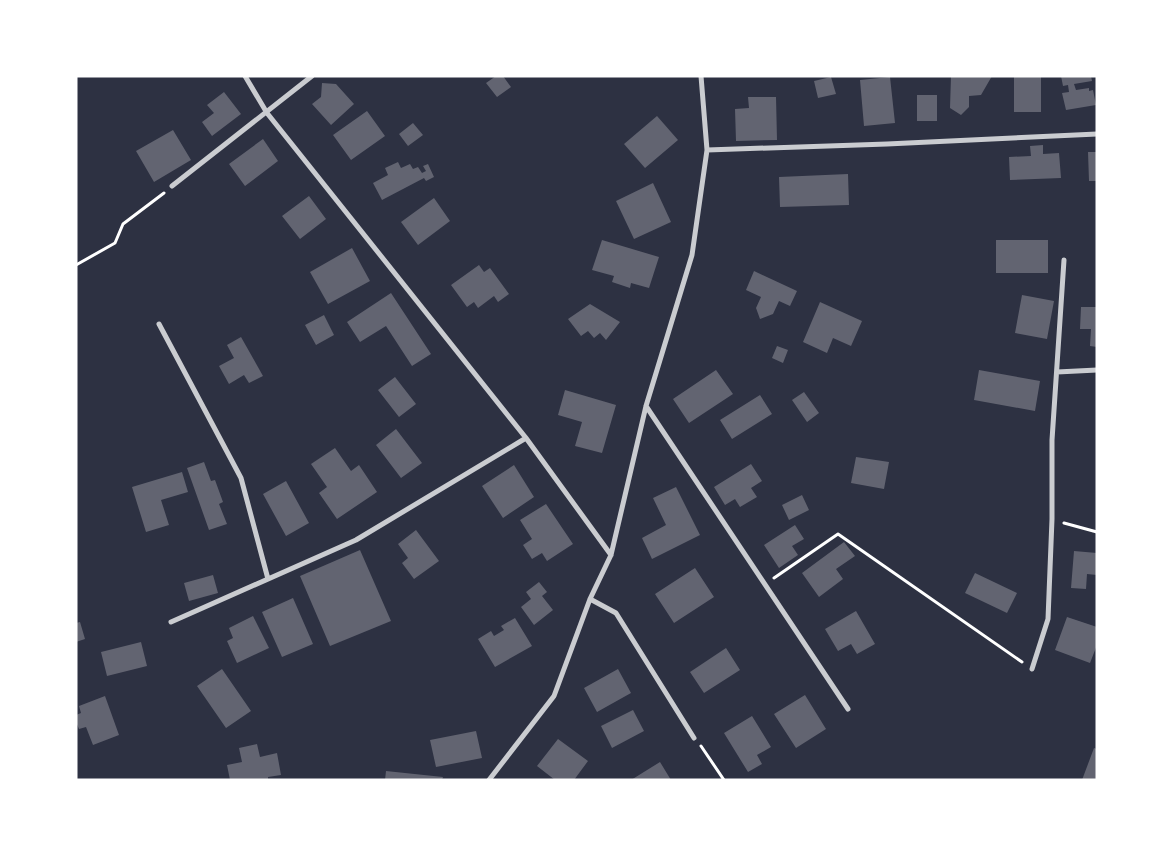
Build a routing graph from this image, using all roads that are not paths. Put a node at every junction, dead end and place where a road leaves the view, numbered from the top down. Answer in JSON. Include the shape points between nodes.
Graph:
{"nodes":[{"id":1,"x":245,"y":76,"type":"edge"},
{"id":2,"x":312,"y":76,"type":"edge"},
{"id":3,"x":701,"y":76,"type":"edge"},
{"id":4,"x":267,"y":113,"type":"junction"},
{"id":5,"x":1097,"y":134,"type":"edge"},
{"id":6,"x":707,"y":150,"type":"junction"},
{"id":7,"x":172,"y":186,"type":"road end"},
{"id":8,"x":1064,"y":260,"type":"dead end"},
{"id":9,"x":158,"y":324,"type":"dead end"},
{"id":10,"x":1097,"y":370,"type":"edge"},
{"id":11,"x":1058,"y":372,"type":"junction"},
{"id":12,"x":646,"y":406,"type":"junction"},
{"id":13,"x":526,"y":438,"type":"junction"},
{"id":14,"x":611,"y":555,"type":"junction"},
{"id":15,"x":268,"y":579,"type":"junction"},
{"id":16,"x":590,"y":599,"type":"junction"},
{"id":17,"x":172,"y":622,"type":"dead end"},
{"id":18,"x":1032,"y":669,"type":"road end"},
{"id":19,"x":848,"y":709,"type":"dead end"},
{"id":20,"x":694,"y":738,"type":"road end"},
{"id":21,"x":489,"y":780,"type":"edge"}],
"edges":[{"from":1,"to":4,"type":"street"},
{"from":2,"to":4,"type":"street"},
{"from":3,"to":6,"type":"street"},
{"from":4,"to":7,"type":"street"},
{"from":4,"to":13,"type":"street"},
{"from":5,"to":6,"type":"street"},
{"from":6,"to":12,"type":"street","via":[[692,254]]},
{"from":8,"to":11,"type":"street"},
{"from":9,"to":15,"type":"street","via":[[241,478]]},
{"from":10,"to":11,"type":"street"},
{"from":11,"to":18,"type":"street","via":[[1052,440],[1048,619]]},
{"from":12,"to":14,"type":"street"},
{"from":12,"to":19,"type":"street"},
{"from":13,"to":14,"type":"street"},
{"from":13,"to":15,"type":"street","via":[[356,540]]},
{"from":14,"to":16,"type":"street"},
{"from":15,"to":17,"type":"street"},
{"from":16,"to":20,"type":"street","via":[[616,613]]},
{"from":16,"to":21,"type":"street","via":[[554,696]]}]}
